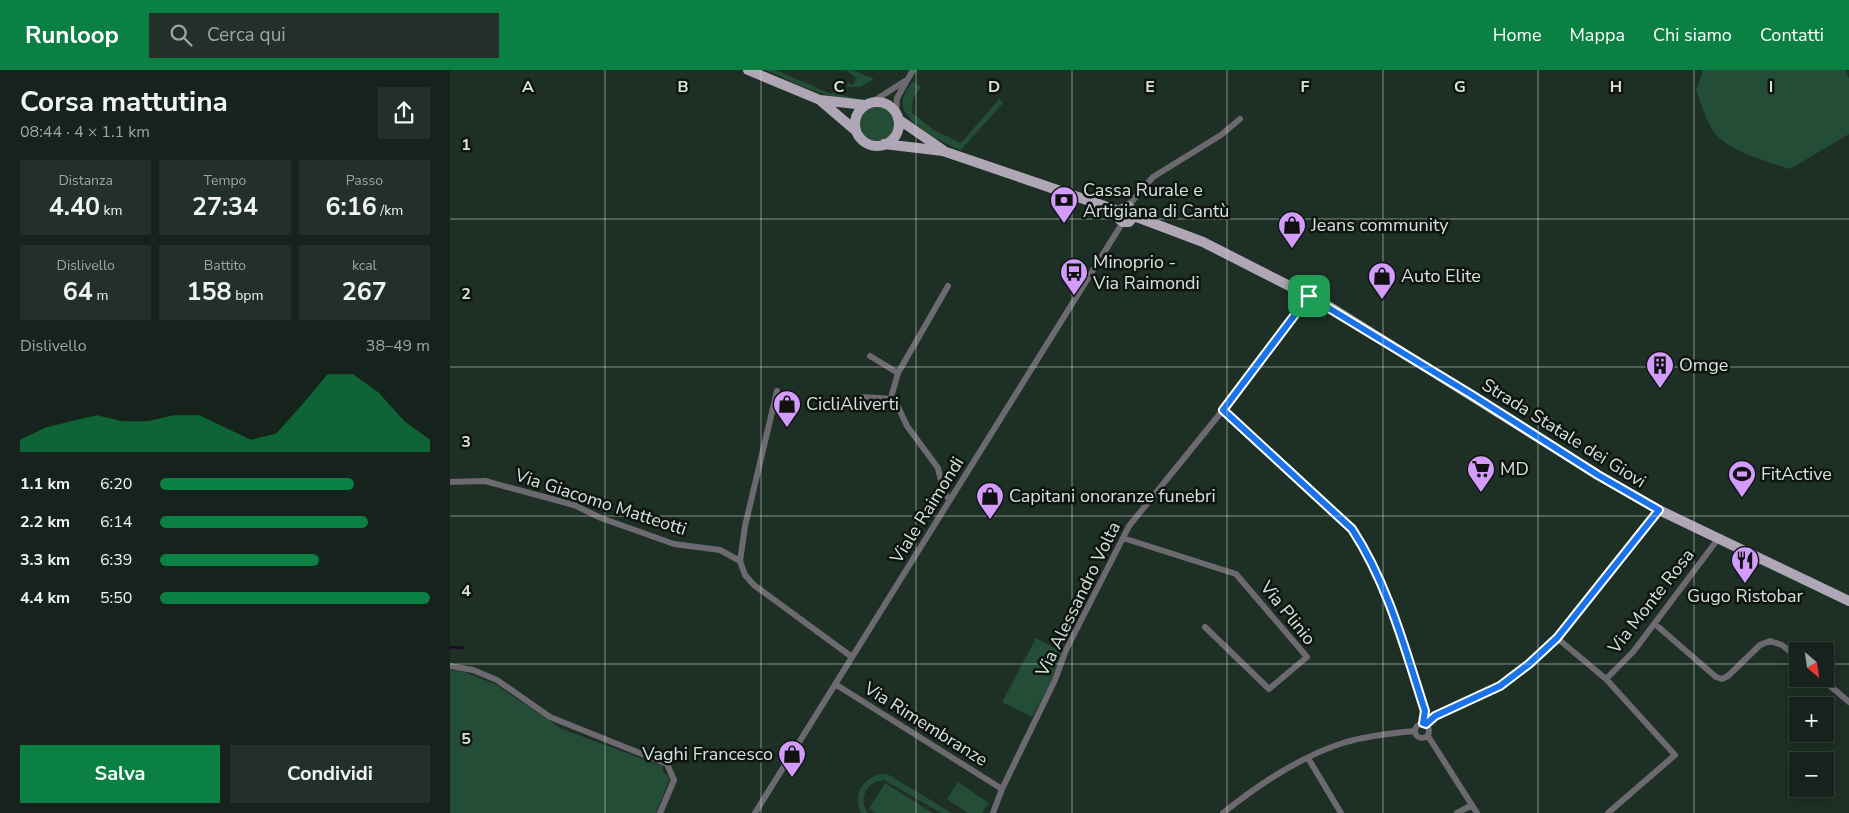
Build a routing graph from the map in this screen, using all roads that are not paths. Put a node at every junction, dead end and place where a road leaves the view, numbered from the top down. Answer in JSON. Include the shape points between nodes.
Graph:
{"nodes":[{"id":1,"x":748,"y":70,"type":"edge"},
{"id":2,"x":913,"y":70,"type":"edge"},
{"id":3,"x":906,"y":80,"type":"junction"},
{"id":4,"x":820,"y":100,"type":"junction"},
{"id":5,"x":868,"y":104,"type":"junction"},
{"id":6,"x":897,"y":116,"type":"junction"},
{"id":7,"x":1240,"y":119,"type":"dead end"},
{"id":8,"x":856,"y":131,"type":"junction"},
{"id":9,"x":884,"y":144,"type":"junction"},
{"id":10,"x":943,"y":151,"type":"junction"},
{"id":11,"x":1123,"y":208,"type":"junction"},
{"id":12,"x":1134,"y":216,"type":"junction"},
{"id":13,"x":1124,"y":222,"type":"junction"},
{"id":14,"x":948,"y":286,"type":"dead end"},
{"id":15,"x":1309,"y":296,"type":"junction"},
{"id":16,"x":870,"y":356,"type":"dead end"},
{"id":17,"x":898,"y":373,"type":"junction"},
{"id":18,"x":777,"y":391,"type":"dead end"},
{"id":19,"x":862,"y":397,"type":"dead end"},
{"id":20,"x":894,"y":399,"type":"junction"},
{"id":21,"x":1223,"y":410,"type":"junction"},
{"id":22,"x":450,"y":482,"type":"edge"},
{"id":23,"x":950,"y":500,"type":"junction"},
{"id":24,"x":1659,"y":510,"type":"junction"},
{"id":25,"x":1123,"y":538,"type":"junction"},
{"id":26,"x":1718,"y":539,"type":"junction"},
{"id":27,"x":740,"y":561,"type":"junction"},
{"id":28,"x":1849,"y":601,"type":"edge"},
{"id":29,"x":1655,"y":624,"type":"junction"},
{"id":30,"x":1205,"y":627,"type":"dead end"},
{"id":31,"x":1557,"y":638,"type":"junction"},
{"id":32,"x":1789,"y":651,"type":"edge"},
{"id":33,"x":852,"y":657,"type":"junction"},
{"id":34,"x":450,"y":666,"type":"edge"},
{"id":35,"x":1606,"y":679,"type":"junction"},
{"id":36,"x":835,"y":684,"type":"junction"},
{"id":37,"x":1833,"y":688,"type":"edge"},
{"id":38,"x":1849,"y":702,"type":"edge"},
{"id":39,"x":1425,"y":724,"type":"junction"},
{"id":40,"x":1415,"y":731,"type":"junction"},
{"id":41,"x":1428,"y":736,"type":"junction"},
{"id":42,"x":1308,"y":758,"type":"junction"},
{"id":43,"x":1002,"y":789,"type":"junction"},
{"id":44,"x":1472,"y":805,"type":"junction"},
{"id":45,"x":660,"y":813,"type":"edge"},
{"id":46,"x":755,"y":813,"type":"edge"},
{"id":47,"x":993,"y":813,"type":"edge"},
{"id":48,"x":1223,"y":813,"type":"edge"},
{"id":49,"x":1341,"y":813,"type":"edge"},
{"id":50,"x":1457,"y":813,"type":"edge"},
{"id":51,"x":1477,"y":813,"type":"edge"},
{"id":52,"x":1608,"y":813,"type":"edge"}],
"edges":[{"from":1,"to":4,"type":"main road"},
{"from":2,"to":3,"type":"street"},
{"from":3,"to":5,"type":"street"},
{"from":3,"to":6,"type":"street","via":[[897,98]]},
{"from":4,"to":5,"type":"main road"},
{"from":4,"to":8,"type":"main road"},
{"from":5,"to":6,"type":"main road","via":[[886,104]]},
{"from":5,"to":8,"type":"main road","via":[[856,117]]},
{"from":6,"to":9,"type":"main road","via":[[897,132]]},
{"from":6,"to":10,"type":"main road"},
{"from":7,"to":11,"type":"street","via":[[1221,135],[1152,178]]},
{"from":8,"to":9,"type":"main road","via":[[872,145]]},
{"from":9,"to":10,"type":"main road"},
{"from":10,"to":11,"type":"main road"},
{"from":11,"to":12,"type":"main road","via":[[1133,211]]},
{"from":11,"to":13,"type":"main road","via":[[1119,219]]},
{"from":12,"to":13,"type":"main road","via":[[1129,222]]},
{"from":12,"to":15,"type":"main road","name":"Strada Statale dei Giovi","via":[[1204,242]]},
{"from":13,"to":23,"type":"street","name":"Viale Raimondi"},
{"from":14,"to":17,"type":"street"},
{"from":15,"to":21,"type":"street","name":"Via Alessandro Volta"},
{"from":15,"to":24,"type":"main road","name":"Strada Statale dei Giovi"},
{"from":16,"to":17,"type":"street"},
{"from":17,"to":20,"type":"street","via":[[892,394]]},
{"from":18,"to":27,"type":"street","via":[[745,526]]},
{"from":19,"to":20,"type":"street"},
{"from":20,"to":23,"type":"street","via":[[907,426],[934,459],[942,477],[944,493]]},
{"from":21,"to":25,"type":"street","name":"Via Alessandro Volta","via":[[1129,526]]},
{"from":21,"to":39,"type":"street","via":[[1352,529],[1365,549],[1392,609],[1425,711]]},
{"from":22,"to":27,"type":"street","name":"Via Giacomo Matteotti","via":[[485,481],[574,505],[674,544],[720,550]]},
{"from":23,"to":33,"type":"street","name":"Viale Raimondi"},
{"from":24,"to":26,"type":"main road","name":"Strada Statale dei Giovi"},
{"from":24,"to":31,"type":"street"},
{"from":25,"to":30,"type":"street","name":"Via Plinio","via":[[1236,574],[1307,657],[1269,689]]},
{"from":25,"to":43,"type":"street","name":"Via Alessandro Volta","via":[[1066,650],[1055,680]]},
{"from":26,"to":28,"type":"main road","name":"Strada Statale dei Giovi"},
{"from":26,"to":29,"type":"street","name":"Via Monte Rosa"},
{"from":27,"to":33,"type":"street","via":[[745,575],[754,585]]},
{"from":29,"to":32,"type":"street","via":[[1716,678],[1728,676],[1760,645],[1770,641]]},
{"from":29,"to":35,"type":"street","name":"Via Monte Rosa"},
{"from":31,"to":35,"type":"street","name":"Via Monte Rosa"},
{"from":31,"to":39,"type":"street","via":[[1500,686],[1435,716]]},
{"from":33,"to":36,"type":"street","name":"Viale Raimondi"},
{"from":34,"to":45,"type":"street","via":[[473,670],[497,680],[550,717],[667,764],[674,780]]},
{"from":35,"to":52,"type":"street","name":"Via Monte Rosa","via":[[1675,755]]},
{"from":36,"to":43,"type":"street","name":"Via Rimembranze"},
{"from":36,"to":46,"type":"street","name":"Viale Raimondi"},
{"from":37,"to":38,"type":"street"},
{"from":39,"to":40,"type":"street","via":[[1417,726]]},
{"from":39,"to":41,"type":"street","via":[[1430,730]]},
{"from":40,"to":41,"type":"street","via":[[1419,738]]},
{"from":40,"to":42,"type":"street","via":[[1351,741]]},
{"from":41,"to":44,"type":"street"},
{"from":42,"to":48,"type":"street","via":[[1269,780]]},
{"from":42,"to":49,"type":"street"},
{"from":43,"to":47,"type":"street","name":"Via Alessandro Volta"},
{"from":44,"to":50,"type":"street"},
{"from":44,"to":51,"type":"street"}]}
